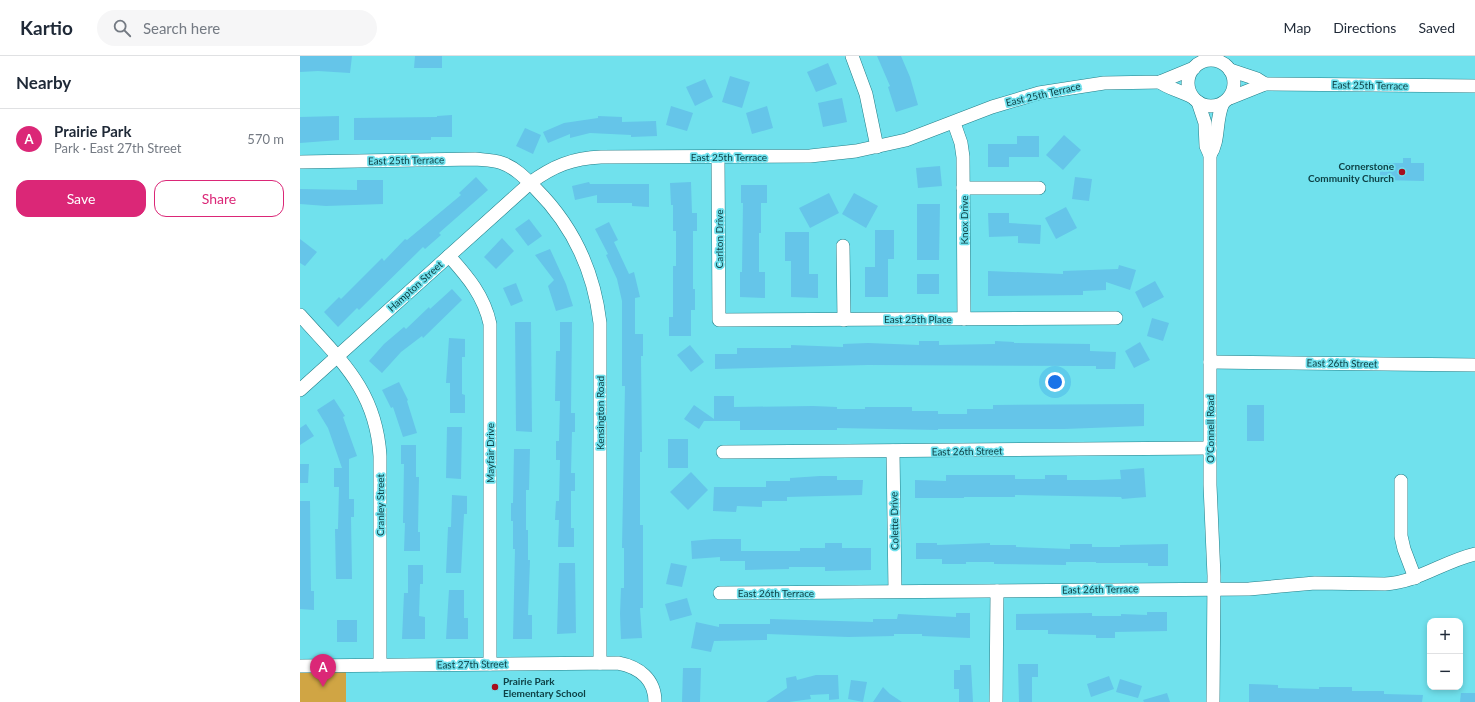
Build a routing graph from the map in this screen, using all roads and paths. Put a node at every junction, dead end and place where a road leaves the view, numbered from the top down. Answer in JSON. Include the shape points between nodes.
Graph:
{"nodes":[{"id":1,"x":852,"y":56,"type":"edge"},
{"id":2,"x":1197,"y":63,"type":"edge"},
{"id":3,"x":1226,"y":64,"type":"edge"},
{"id":4,"x":1160,"y":82,"type":"junction"},
{"id":5,"x":1265,"y":84,"type":"junction"},
{"id":6,"x":1475,"y":86,"type":"edge"},
{"id":7,"x":1195,"y":100,"type":"junction"},
{"id":8,"x":1226,"y":100,"type":"junction"},
{"id":9,"x":954,"y":123,"type":"junction"},
{"id":10,"x":877,"y":147,"type":"junction"},
{"id":11,"x":1210,"y":155,"type":"junction"},
{"id":12,"x":718,"y":157,"type":"junction"},
{"id":13,"x":300,"y":162,"type":"edge"},
{"id":14,"x":530,"y":182,"type":"junction"},
{"id":15,"x":964,"y":188,"type":"junction"},
{"id":16,"x":1039,"y":188,"type":"dead end"},
{"id":17,"x":843,"y":246,"type":"dead end"},
{"id":18,"x":449,"y":256,"type":"junction"},
{"id":19,"x":300,"y":315,"type":"edge"},
{"id":20,"x":1116,"y":318,"type":"dead end"},
{"id":21,"x":964,"y":319,"type":"junction"},
{"id":22,"x":719,"y":320,"type":"joint"},
{"id":23,"x":844,"y":320,"type":"junction"},
{"id":24,"x":337,"y":357,"type":"junction"},
{"id":25,"x":1210,"y":362,"type":"junction"},
{"id":26,"x":1475,"y":365,"type":"edge"},
{"id":27,"x":300,"y":390,"type":"edge"},
{"id":28,"x":1210,"y":448,"type":"junction"},
{"id":29,"x":893,"y":451,"type":"junction"},
{"id":30,"x":724,"y":452,"type":"dead end"},
{"id":31,"x":1401,"y":481,"type":"dead end"},
{"id":32,"x":1475,"y":554,"type":"edge"},
{"id":33,"x":1415,"y":578,"type":"junction"},
{"id":34,"x":1214,"y":588,"type":"junction"},
{"id":35,"x":997,"y":590,"type":"junction"},
{"id":36,"x":895,"y":592,"type":"junction"},
{"id":37,"x":720,"y":593,"type":"dead end"},
{"id":38,"x":600,"y":663,"type":"junction"},
{"id":39,"x":490,"y":664,"type":"junction"},
{"id":40,"x":380,"y":665,"type":"junction"},
{"id":41,"x":300,"y":666,"type":"edge"},
{"id":42,"x":655,"y":702,"type":"edge"},
{"id":43,"x":996,"y":702,"type":"edge"},
{"id":44,"x":1214,"y":702,"type":"edge"}],
"edges":[{"from":1,"to":10,"type":"street","via":[[866,94]]},
{"from":2,"to":3,"type":"street","via":[[1211,60]]},
{"from":2,"to":4,"type":"street","name":"East 25th Terrace"},
{"from":2,"to":7,"type":"street","via":[[1188,84]]},
{"from":3,"to":5,"type":"street","name":"East 25th Terrace"},
{"from":3,"to":8,"type":"street","via":[[1235,84]]},
{"from":4,"to":7,"type":"street","name":"East 25th Terrace"},
{"from":4,"to":9,"type":"street","name":"East 25th Terrace","via":[[1104,83],[1061,89],[1001,104]]},
{"from":5,"to":6,"type":"street","name":"East 25th Terrace"},
{"from":5,"to":8,"type":"street","name":"East 25th Terrace"},
{"from":7,"to":8,"type":"street","via":[[1210,106]]},
{"from":7,"to":11,"type":"street","name":"O'Connell Road","via":[[1204,123],[1206,146]]},
{"from":8,"to":11,"type":"street","name":"O'Connell Road","via":[[1217,121],[1216,146]]},
{"from":9,"to":10,"type":"street","name":"East 25th Terrace","via":[[913,138]]},
{"from":9,"to":15,"type":"street","name":"Knox Drive","via":[[961,143]]},
{"from":10,"to":12,"type":"street","name":"East 25th Terrace","via":[[810,156]]},
{"from":11,"to":25,"type":"street","name":"O'Connell Road"},
{"from":12,"to":14,"type":"street","name":"East 25th Terrace","via":[[590,158],[555,166]]},
{"from":12,"to":22,"type":"street","name":"Carlton Drive"},
{"from":13,"to":14,"type":"street","name":"East 25th Terrace","via":[[491,160],[514,169]]},
{"from":14,"to":18,"type":"street","name":"Hampton Street"},
{"from":14,"to":38,"type":"street","name":"Kensington Road","via":[[552,206],[573,236],[588,268],[598,308]]},
{"from":15,"to":16,"type":"street"},
{"from":15,"to":21,"type":"street","name":"Knox Drive"},
{"from":17,"to":23,"type":"street"},
{"from":18,"to":24,"type":"street","name":"Hampton Street"},
{"from":18,"to":39,"type":"street","name":"Mayfair Drive","via":[[482,298],[490,324]]},
{"from":19,"to":24,"type":"street","name":"Cranley Street"},
{"from":20,"to":21,"type":"street","name":"East 25th Place"},
{"from":21,"to":23,"type":"street","name":"East 25th Place"},
{"from":22,"to":23,"type":"street","name":"East 25th Place"},
{"from":24,"to":27,"type":"street","name":"Hampton Street"},
{"from":24,"to":40,"type":"street","name":"Cranley Street","via":[[352,373],[364,393],[374,416],[380,442]]},
{"from":25,"to":26,"type":"street","name":"East 26th Street"},
{"from":25,"to":28,"type":"street","name":"O'Connell Road"},
{"from":28,"to":29,"type":"street","name":"East 26th Street"},
{"from":28,"to":34,"type":"street","name":"O'Connell Road"},
{"from":29,"to":30,"type":"street","name":"East 26th Street"},
{"from":29,"to":36,"type":"street","name":"Colette Drive"},
{"from":31,"to":33,"type":"street","via":[[1401,536]]},
{"from":32,"to":33,"type":"street","name":"East 26th Terrace"},
{"from":33,"to":34,"type":"street","name":"East 26th Terrace","via":[[1385,584],[1315,583]]},
{"from":34,"to":35,"type":"street","name":"East 26th Terrace"},
{"from":34,"to":44,"type":"street","name":"O'Connell Road"},
{"from":35,"to":36,"type":"street","name":"East 26th Terrace"},
{"from":35,"to":43,"type":"street"},
{"from":36,"to":37,"type":"street","name":"East 26th Terrace"},
{"from":38,"to":39,"type":"street","name":"East 27th Street"},
{"from":38,"to":42,"type":"street","name":"East 27th Street","via":[[626,664],[642,672],[651,683]]},
{"from":39,"to":40,"type":"street","name":"East 27th Street"},
{"from":40,"to":41,"type":"street","name":"East 27th Street"}]}
